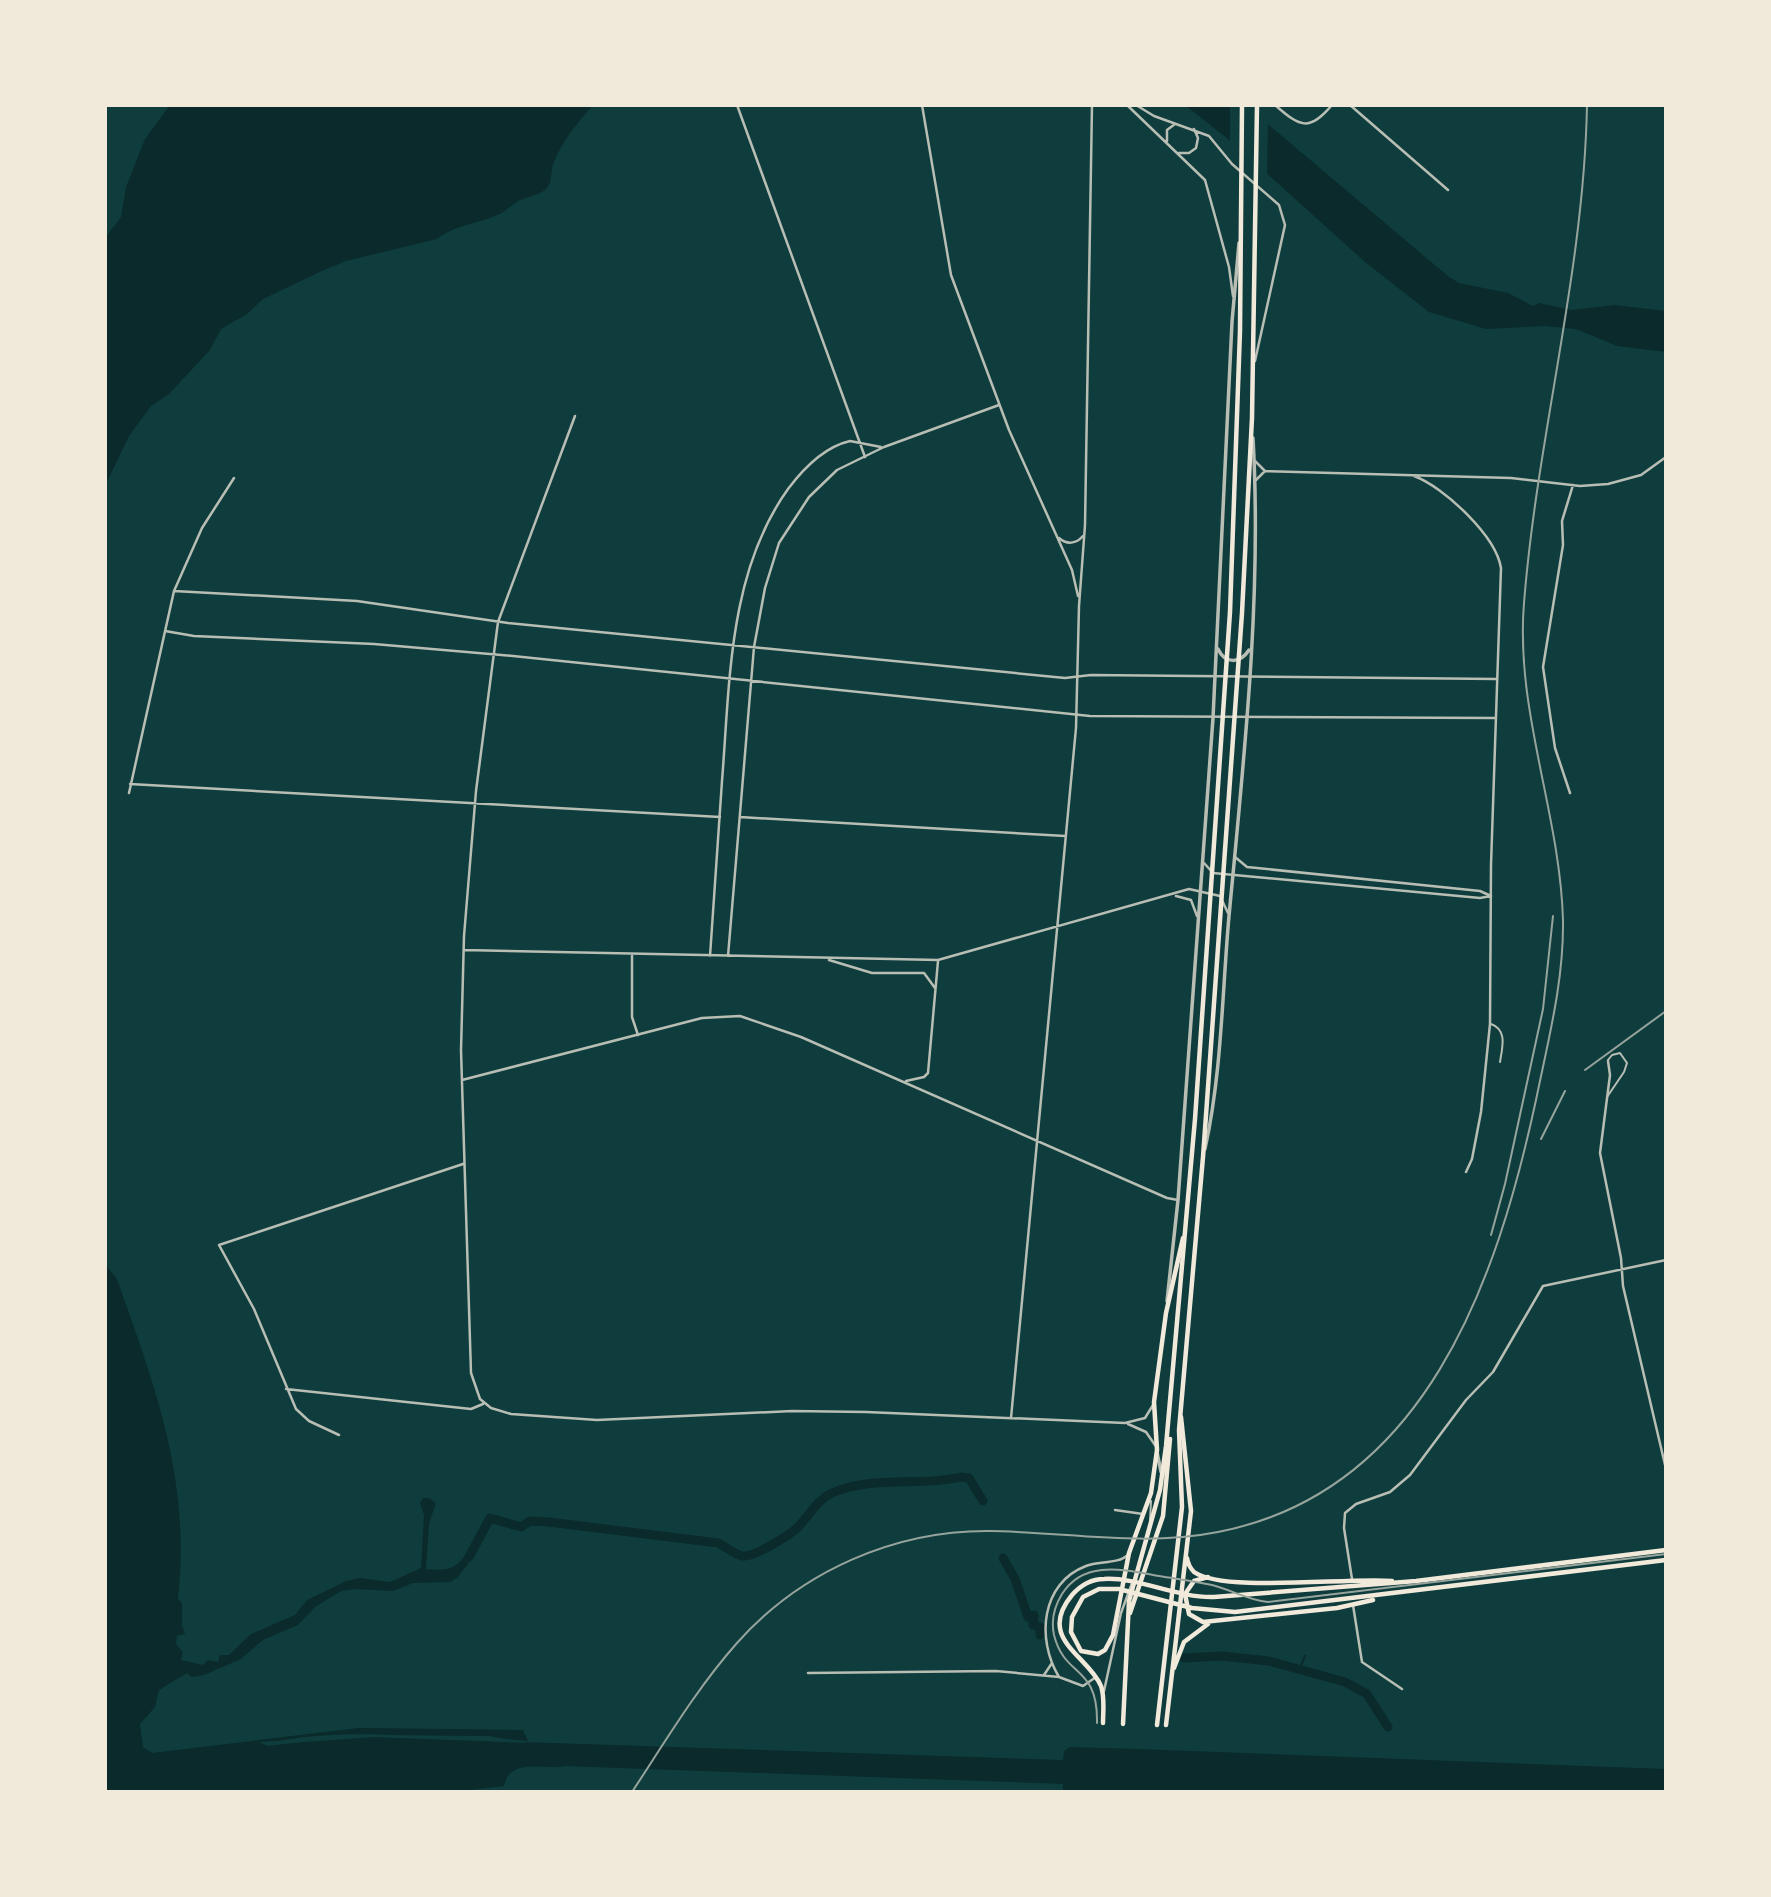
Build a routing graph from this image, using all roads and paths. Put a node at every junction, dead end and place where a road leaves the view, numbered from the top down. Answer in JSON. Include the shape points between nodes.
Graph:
{"nodes":[{"id":1,"x":737,"y":105,"type":"edge"},
{"id":2,"x":922,"y":105,"type":"edge"},
{"id":3,"x":1092,"y":105,"type":"edge"},
{"id":4,"x":1127,"y":105,"type":"edge"},
{"id":5,"x":1136,"y":105,"type":"edge"},
{"id":6,"x":1242,"y":105,"type":"edge"},
{"id":7,"x":1257,"y":105,"type":"edge"},
{"id":8,"x":1275,"y":105,"type":"edge"},
{"id":9,"x":1332,"y":105,"type":"edge"},
{"id":10,"x":1350,"y":105,"type":"edge"},
{"id":11,"x":1178,"y":124,"type":"junction"},
{"id":12,"x":1191,"y":127,"type":"junction"},
{"id":13,"x":1167,"y":143,"type":"junction"},
{"id":14,"x":1178,"y":153,"type":"junction"},
{"id":15,"x":1448,"y":190,"type":"dead end"},
{"id":16,"x":1241,"y":231,"type":"junction"},
{"id":17,"x":1233,"y":302,"type":"junction"},
{"id":18,"x":1253,"y":369,"type":"junction"},
{"id":19,"x":999,"y":405,"type":"junction"},
{"id":20,"x":575,"y":416,"type":"dead end"},
{"id":21,"x":1252,"y":418,"type":"junction"},
{"id":22,"x":859,"y":442,"type":"junction"},
{"id":23,"x":884,"y":447,"type":"junction"},
{"id":24,"x":865,"y":457,"type":"junction"},
{"id":25,"x":1666,"y":457,"type":"edge"},
{"id":26,"x":1254,"y":458,"type":"junction"},
{"id":27,"x":1265,"y":471,"type":"junction"},
{"id":28,"x":1413,"y":476,"type":"junction"},
{"id":29,"x":234,"y":478,"type":"dead end"},
{"id":30,"x":1254,"y":485,"type":"junction"},
{"id":31,"x":1573,"y":485,"type":"junction"},
{"id":32,"x":1084,"y":533,"type":"junction"},
{"id":33,"x":1056,"y":536,"type":"junction"},
{"id":34,"x":174,"y":591,"type":"junction"},
{"id":35,"x":1079,"y":607,"type":"junction"},
{"id":36,"x":498,"y":622,"type":"junction"},
{"id":37,"x":165,"y":631,"type":"junction"},
{"id":38,"x":734,"y":645,"type":"junction"},
{"id":39,"x":754,"y":647,"type":"junction"},
{"id":40,"x":1217,"y":647,"type":"junction"},
{"id":41,"x":1250,"y":649,"type":"junction"},
{"id":42,"x":492,"y":655,"type":"junction"},
{"id":43,"x":1215,"y":676,"type":"junction"},
{"id":44,"x":1248,"y":676,"type":"junction"},
{"id":45,"x":1077,"y":677,"type":"junction"},
{"id":46,"x":730,"y":678,"type":"junction"},
{"id":47,"x":1496,"y":679,"type":"junction"},
{"id":48,"x":751,"y":680,"type":"junction"},
{"id":49,"x":1076,"y":714,"type":"junction"},
{"id":50,"x":1245,"y":717,"type":"junction"},
{"id":51,"x":1213,"y":718,"type":"junction"},
{"id":52,"x":1495,"y":718,"type":"junction"},
{"id":53,"x":130,"y":784,"type":"junction"},
{"id":54,"x":129,"y":793,"type":"dead end"},
{"id":55,"x":1570,"y":793,"type":"dead end"},
{"id":56,"x":475,"y":804,"type":"junction"},
{"id":57,"x":720,"y":817,"type":"junction"},
{"id":58,"x":740,"y":817,"type":"junction"},
{"id":59,"x":1066,"y":836,"type":"junction"},
{"id":60,"x":1235,"y":854,"type":"junction"},
{"id":61,"x":1202,"y":857,"type":"junction"},
{"id":62,"x":1233,"y":875,"type":"junction"},
{"id":63,"x":1199,"y":889,"type":"junction"},
{"id":64,"x":1172,"y":896,"type":"junction"},
{"id":65,"x":1491,"y":896,"type":"junction"},
{"id":66,"x":1197,"y":916,"type":"junction"},
{"id":67,"x":1229,"y":916,"type":"junction"},
{"id":68,"x":1057,"y":929,"type":"junction"},
{"id":69,"x":464,"y":950,"type":"junction"},
{"id":70,"x":632,"y":954,"type":"junction"},
{"id":71,"x":710,"y":956,"type":"junction"},
{"id":72,"x":728,"y":956,"type":"junction"},
{"id":73,"x":826,"y":959,"type":"junction"},
{"id":74,"x":938,"y":960,"type":"junction"},
{"id":75,"x":936,"y":990,"type":"junction"},
{"id":76,"x":1490,"y":1024,"type":"junction"},
{"id":77,"x":638,"y":1035,"type":"junction"},
{"id":78,"x":1608,"y":1061,"type":"joint"},
{"id":79,"x":1500,"y":1062,"type":"dead end"},
{"id":80,"x":462,"y":1080,"type":"junction"},
{"id":81,"x":902,"y":1082,"type":"junction"},
{"id":82,"x":1607,"y":1098,"type":"junction"},
{"id":83,"x":1037,"y":1141,"type":"junction"},
{"id":84,"x":1203,"y":1157,"type":"junction"},
{"id":85,"x":464,"y":1164,"type":"junction"},
{"id":86,"x":1466,"y":1172,"type":"dead end"},
{"id":87,"x":1178,"y":1200,"type":"junction"},
{"id":88,"x":1186,"y":1227,"type":"junction"},
{"id":89,"x":1666,"y":1260,"type":"edge"},
{"id":90,"x":1622,"y":1270,"type":"junction"},
{"id":91,"x":1166,"y":1313,"type":"junction"},
{"id":92,"x":286,"y":1389,"type":"junction"},
{"id":93,"x":1154,"y":1402,"type":"junction"},
{"id":94,"x":484,"y":1403,"type":"junction"},
{"id":95,"x":1169,"y":1413,"type":"junction"},
{"id":96,"x":1181,"y":1415,"type":"junction"},
{"id":97,"x":1011,"y":1419,"type":"junction"},
{"id":98,"x":1125,"y":1423,"type":"junction"},
{"id":99,"x":339,"y":1435,"type":"dead end"},
{"id":100,"x":1157,"y":1450,"type":"junction"},
{"id":101,"x":1666,"y":1469,"type":"edge"},
{"id":102,"x":1162,"y":1476,"type":"junction"},
{"id":103,"x":1151,"y":1493,"type":"junction"},
{"id":104,"x":1115,"y":1510,"type":"dead end"},
{"id":105,"x":1143,"y":1514,"type":"junction"},
{"id":106,"x":1149,"y":1528,"type":"junction"},
{"id":107,"x":1187,"y":1548,"type":"junction"},
{"id":108,"x":1666,"y":1550,"type":"edge"},
{"id":109,"x":1129,"y":1553,"type":"junction"},
{"id":110,"x":1666,"y":1560,"type":"edge"},
{"id":111,"x":1208,"y":1577,"type":"junction"},
{"id":112,"x":1352,"y":1579,"type":"junction"},
{"id":113,"x":1403,"y":1582,"type":"junction"},
{"id":114,"x":1132,"y":1583,"type":"junction"},
{"id":115,"x":1388,"y":1595,"type":"junction"},
{"id":116,"x":1353,"y":1605,"type":"junction"},
{"id":117,"x":1212,"y":1622,"type":"junction"},
{"id":118,"x":1127,"y":1623,"type":"junction"},
{"id":119,"x":1052,"y":1663,"type":"junction"},
{"id":120,"x":808,"y":1673,"type":"dead end"},
{"id":121,"x":1043,"y":1675,"type":"junction"},
{"id":122,"x":1059,"y":1676,"type":"junction"},
{"id":123,"x":1096,"y":1677,"type":"junction"},
{"id":124,"x":1170,"y":1683,"type":"junction"},
{"id":125,"x":1402,"y":1689,"type":"dead end"},
{"id":126,"x":1103,"y":1697,"type":"junction"},
{"id":127,"x":1103,"y":1723,"type":"dead end"},
{"id":128,"x":1123,"y":1724,"type":"dead end"},
{"id":129,"x":1157,"y":1725,"type":"dead end"},
{"id":130,"x":1166,"y":1725,"type":"dead end"}],
"edges":[{"from":1,"to":22,"type":"street"},
{"from":2,"to":19,"type":"street","via":[[947,258]]},
{"from":3,"to":32,"type":"street"},
{"from":4,"to":13,"type":"street"},
{"from":5,"to":11,"type":"street"},
{"from":6,"to":16,"type":"main road"},
{"from":7,"to":18,"type":"main road"},
{"from":8,"to":9,"type":"street","via":[[1303,124],[1318,120]]},
{"from":10,"to":15,"type":"street"},
{"from":11,"to":12,"type":"street"},
{"from":11,"to":13,"type":"street","via":[[1167,130]]},
{"from":12,"to":14,"type":"street","via":[[1198,138],[1196,148]]},
{"from":12,"to":18,"type":"street","via":[[1209,136],[1282,209],[1285,225]]},
{"from":13,"to":14,"type":"street"},
{"from":14,"to":17,"type":"street","via":[[1210,190]]},
{"from":16,"to":17,"type":"street"},
{"from":16,"to":88,"type":"main road","via":[[1232,550]]},
{"from":17,"to":40,"type":"street"},
{"from":18,"to":21,"type":"main road"},
{"from":19,"to":23,"type":"street"},
{"from":19,"to":33,"type":"street"},
{"from":20,"to":36,"type":"street"},
{"from":21,"to":26,"type":"street"},
{"from":21,"to":84,"type":"main road"},
{"from":22,"to":23,"type":"street"},
{"from":22,"to":24,"type":"street"},
{"from":22,"to":38,"type":"street","via":[[843,442],[814,461],[782,499],[751,562]]},
{"from":23,"to":24,"type":"street"},
{"from":24,"to":39,"type":"street","via":[[837,470],[821,484],[788,526],[769,569]]},
{"from":25,"to":31,"type":"street","via":[[1629,479]]},
{"from":26,"to":27,"type":"street"},
{"from":26,"to":30,"type":"street"},
{"from":27,"to":28,"type":"street"},
{"from":27,"to":30,"type":"street"},
{"from":28,"to":31,"type":"street"},
{"from":28,"to":47,"type":"street","via":[[1479,527],[1497,553],[1502,573]]},
{"from":29,"to":34,"type":"street","via":[[211,511]]},
{"from":30,"to":41,"type":"street"},
{"from":31,"to":55,"type":"street","via":[[1562,521],[1563,545],[1544,667],[1555,748]]},
{"from":32,"to":33,"type":"street","via":[[1067,544]]},
{"from":32,"to":35,"type":"street"},
{"from":33,"to":35,"type":"street","via":[[1072,570]]},
{"from":34,"to":36,"type":"street","via":[[357,601]]},
{"from":34,"to":37,"type":"street"},
{"from":35,"to":45,"type":"street"},
{"from":36,"to":38,"type":"street"},
{"from":36,"to":42,"type":"street"},
{"from":37,"to":42,"type":"street"},
{"from":37,"to":53,"type":"street"},
{"from":38,"to":39,"type":"street"},
{"from":38,"to":46,"type":"street"},
{"from":39,"to":45,"type":"street"},
{"from":39,"to":48,"type":"street"},
{"from":40,"to":41,"type":"street","via":[[1232,661]]},
{"from":40,"to":43,"type":"street"},
{"from":41,"to":44,"type":"street"},
{"from":42,"to":46,"type":"street"},
{"from":42,"to":56,"type":"street"},
{"from":43,"to":44,"type":"street"},
{"from":43,"to":45,"type":"street"},
{"from":43,"to":51,"type":"street"},
{"from":44,"to":47,"type":"street"},
{"from":44,"to":50,"type":"street"},
{"from":45,"to":49,"type":"street"},
{"from":46,"to":48,"type":"street"},
{"from":46,"to":57,"type":"street"},
{"from":47,"to":52,"type":"street"},
{"from":48,"to":49,"type":"street"},
{"from":48,"to":58,"type":"street"},
{"from":49,"to":51,"type":"street"},
{"from":49,"to":59,"type":"street"},
{"from":50,"to":51,"type":"street"},
{"from":50,"to":52,"type":"street"},
{"from":50,"to":60,"type":"street"},
{"from":51,"to":61,"type":"street"},
{"from":52,"to":65,"type":"street"},
{"from":53,"to":54,"type":"street"},
{"from":53,"to":56,"type":"street"},
{"from":56,"to":57,"type":"street"},
{"from":56,"to":69,"type":"street"},
{"from":57,"to":71,"type":"street"},
{"from":58,"to":59,"type":"street"},
{"from":58,"to":72,"type":"street"},
{"from":59,"to":68,"type":"street"},
{"from":60,"to":62,"type":"street"},
{"from":60,"to":65,"type":"street","via":[[1247,867],[1480,891]]},
{"from":61,"to":62,"type":"street","via":[[1210,872]]},
{"from":61,"to":63,"type":"street"},
{"from":62,"to":65,"type":"street"},
{"from":62,"to":67,"type":"street"},
{"from":63,"to":64,"type":"street"},
{"from":63,"to":66,"type":"street"},
{"from":63,"to":67,"type":"street","via":[[1222,897]]},
{"from":64,"to":66,"type":"street","via":[[1191,900]]},
{"from":64,"to":68,"type":"street"},
{"from":65,"to":76,"type":"street"},
{"from":66,"to":87,"type":"street"},
{"from":67,"to":84,"type":"street","via":[[1220,1057]]},
{"from":68,"to":74,"type":"street"},
{"from":68,"to":83,"type":"street"},
{"from":69,"to":70,"type":"street"},
{"from":69,"to":80,"type":"street"},
{"from":70,"to":71,"type":"street"},
{"from":70,"to":77,"type":"street","via":[[632,1017]]},
{"from":71,"to":72,"type":"street"},
{"from":72,"to":73,"type":"street"},
{"from":73,"to":74,"type":"street"},
{"from":73,"to":75,"type":"street","via":[[872,973],[924,974]]},
{"from":74,"to":75,"type":"street"},
{"from":75,"to":81,"type":"street","via":[[928,1073]]},
{"from":76,"to":79,"type":"lane","via":[[1499,1028],[1503,1038]]},
{"from":76,"to":86,"type":"street","via":[[1481,1112]]},
{"from":77,"to":80,"type":"street"},
{"from":77,"to":81,"type":"street","via":[[702,1018],[740,1016],[801,1037]]},
{"from":78,"to":82,"type":"street"},
{"from":78,"to":82,"type":"lane","via":[[1620,1053],[1627,1063]]},
{"from":80,"to":85,"type":"street"},
{"from":81,"to":83,"type":"street"},
{"from":82,"to":90,"type":"street","via":[[1600,1153]]},
{"from":83,"to":87,"type":"street"},
{"from":83,"to":97,"type":"street"},
{"from":84,"to":96,"type":"main road"},
{"from":85,"to":92,"type":"street","via":[[219,1245],[254,1309]]},
{"from":85,"to":94,"type":"street","via":[[471,1373]]},
{"from":87,"to":91,"type":"street"},
{"from":88,"to":91,"type":"main road"},
{"from":88,"to":95,"type":"main road"},
{"from":89,"to":90,"type":"street"},
{"from":90,"to":101,"type":"street"},
{"from":90,"to":112,"type":"street","via":[[1543,1286],[1493,1372],[1410,1475],[1390,1492],[1356,1504],[1345,1513]]},
{"from":91,"to":93,"type":"main road"},
{"from":92,"to":94,"type":"street","via":[[471,1409]]},
{"from":92,"to":99,"type":"street","via":[[309,1422]]},
{"from":93,"to":98,"type":"street","via":[[1145,1418]]},
{"from":93,"to":100,"type":"main road"},
{"from":94,"to":97,"type":"street","via":[[511,1414],[597,1420],[792,1411]]},
{"from":95,"to":102,"type":"main road"},
{"from":95,"to":118,"type":"main road","via":[[1163,1516]]},
{"from":96,"to":107,"type":"main road","via":[[1191,1496]]},
{"from":96,"to":129,"type":"main road","via":[[1182,1507]]},
{"from":97,"to":98,"type":"street"},
{"from":98,"to":100,"type":"street","via":[[1146,1432]]},
{"from":100,"to":102,"type":"street"},
{"from":100,"to":103,"type":"main road"},
{"from":102,"to":106,"type":"main road"},
{"from":103,"to":105,"type":"main road"},
{"from":103,"to":106,"type":"lane"},
{"from":104,"to":105,"type":"street"},
{"from":105,"to":109,"type":"main road"},
{"from":106,"to":114,"type":"main road"},
{"from":107,"to":111,"type":"main road","via":[[1190,1567]]},
{"from":107,"to":124,"type":"main road"},
{"from":108,"to":113,"type":"main road"},
{"from":109,"to":115,"type":"main road","via":[[1120,1599],[1110,1643],[1098,1654],[1082,1651],[1072,1632],[1072,1618],[1076,1605],[1094,1590],[1116,1589],[1213,1611]]},
{"from":109,"to":119,"type":"street","via":[[1121,1560],[1079,1569],[1059,1586],[1045,1621]]},
{"from":110,"to":115,"type":"main road"},
{"from":111,"to":112,"type":"main road","via":[[1262,1584]]},
{"from":111,"to":117,"type":"main road","via":[[1190,1584],[1185,1601],[1192,1617]]},
{"from":112,"to":113,"type":"main road"},
{"from":113,"to":123,"type":"main road","via":[[1194,1597],[1106,1578],[1088,1582],[1072,1594],[1060,1624],[1066,1643]]},
{"from":114,"to":118,"type":"main road"},
{"from":114,"to":126,"type":"street","via":[[1121,1612]]},
{"from":115,"to":116,"type":"main road"},
{"from":116,"to":117,"type":"main road"},
{"from":116,"to":125,"type":"street","via":[[1362,1662]]},
{"from":117,"to":124,"type":"main road","via":[[1184,1642]]},
{"from":118,"to":128,"type":"main road"},
{"from":119,"to":121,"type":"street"},
{"from":119,"to":122,"type":"street"},
{"from":120,"to":121,"type":"street","via":[[927,1670]]},
{"from":121,"to":122,"type":"street"},
{"from":122,"to":123,"type":"street","via":[[1083,1686]]},
{"from":123,"to":126,"type":"main road"},
{"from":124,"to":130,"type":"main road"},
{"from":126,"to":127,"type":"main road"}]}
